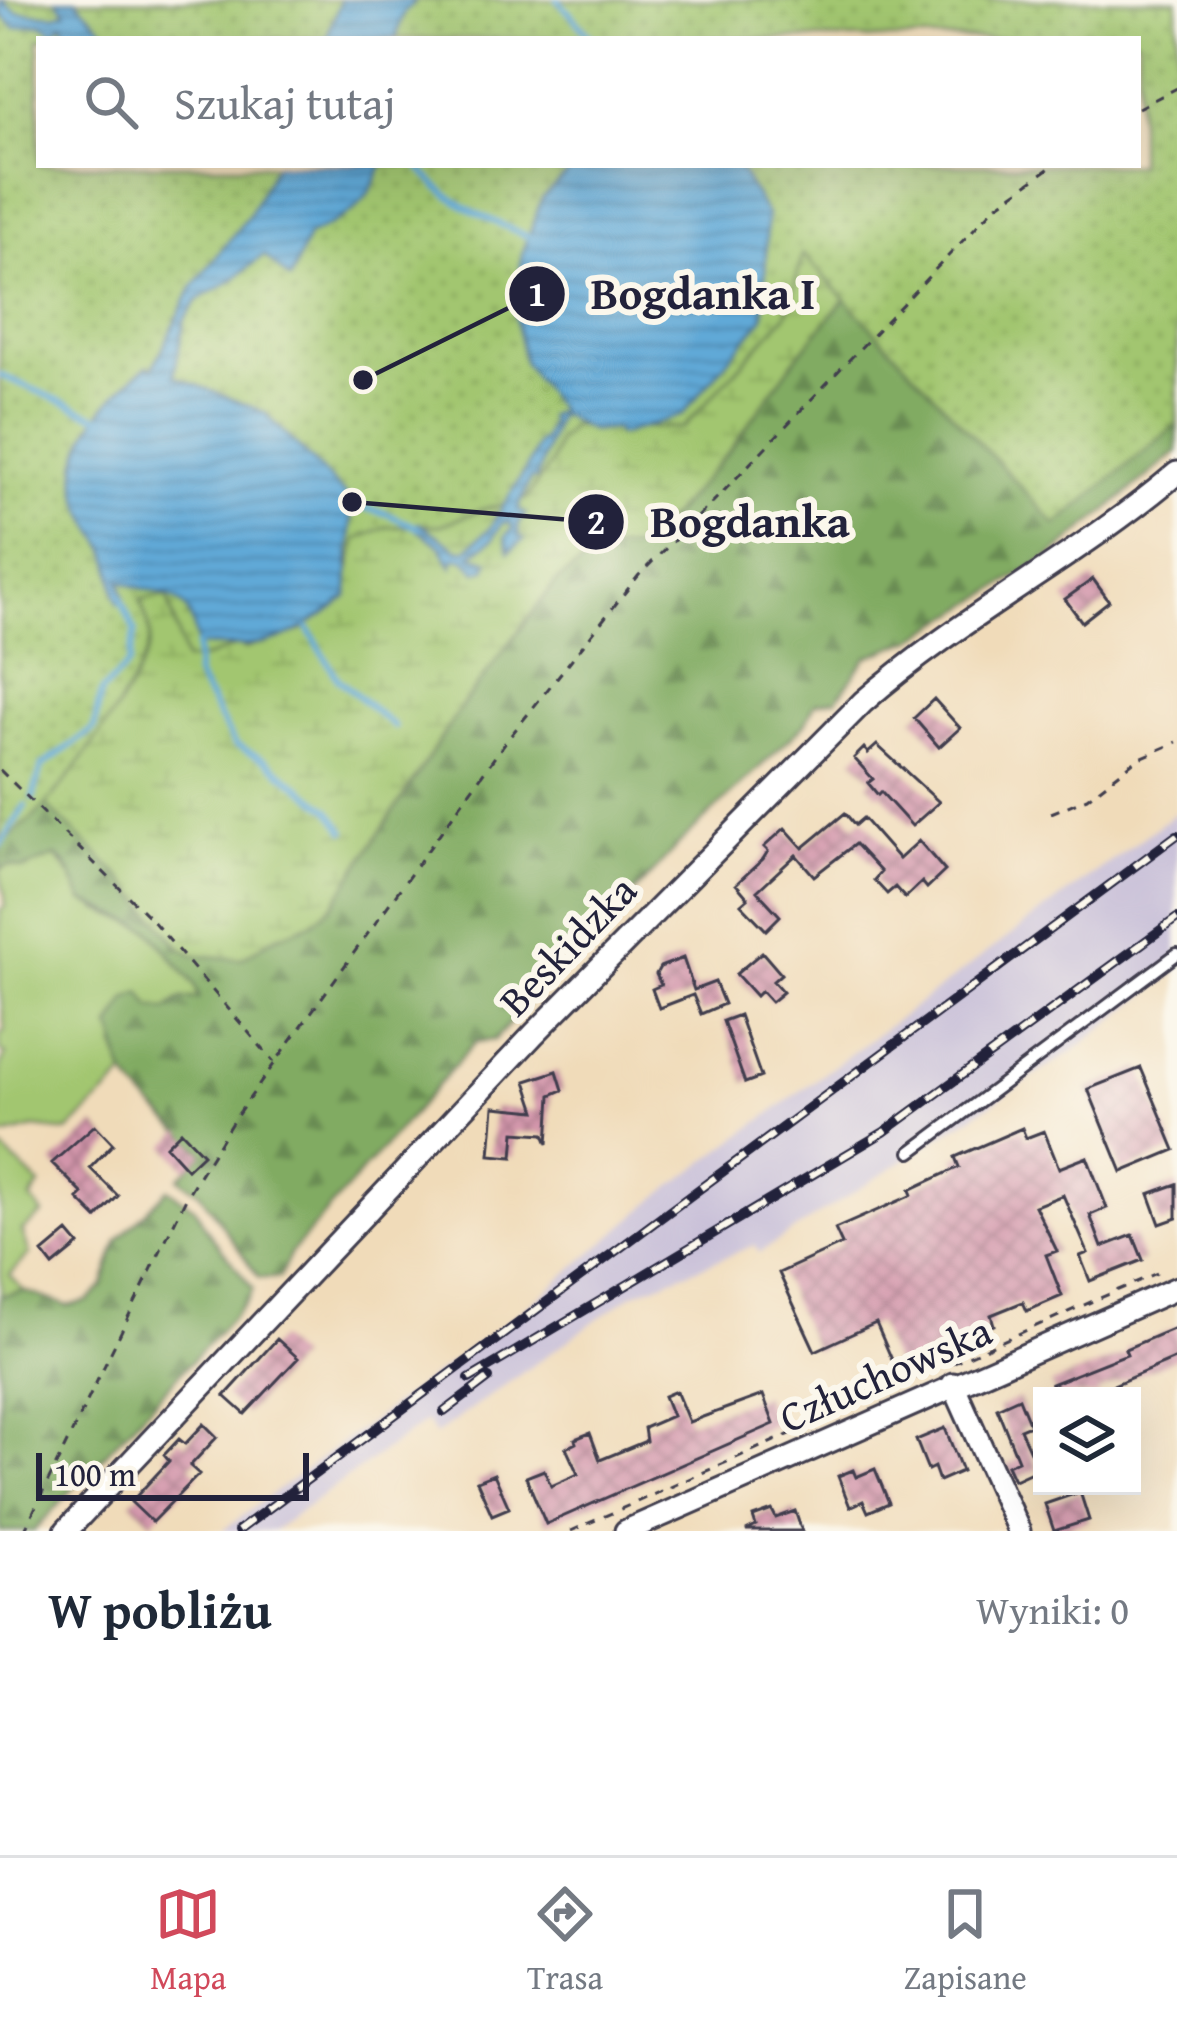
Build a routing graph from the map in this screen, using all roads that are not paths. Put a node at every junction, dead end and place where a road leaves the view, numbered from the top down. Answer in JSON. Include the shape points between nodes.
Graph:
{"nodes":[{"id":1,"x":1177,"y":473,"type":"edge"},
{"id":2,"x":1177,"y":954,"type":"edge"},
{"id":3,"x":910,"y":1152,"type":"dead end"},
{"id":4,"x":1172,"y":1290,"type":"edge"},
{"id":5,"x":953,"y":1384,"type":"junction"},
{"id":6,"x":66,"y":1531,"type":"edge"},
{"id":7,"x":626,"y":1531,"type":"edge"},
{"id":8,"x":1019,"y":1531,"type":"edge"}],
"edges":[{"from":1,"to":6,"type":"street","name":"Beskidzka","via":[[863,702],[533,1034]]},
{"from":2,"to":3,"type":"lane"},
{"from":4,"to":5,"type":"street","name":"Człuchowska"},
{"from":5,"to":7,"type":"street","name":"Człuchowska"},
{"from":5,"to":8,"type":"street"}]}
